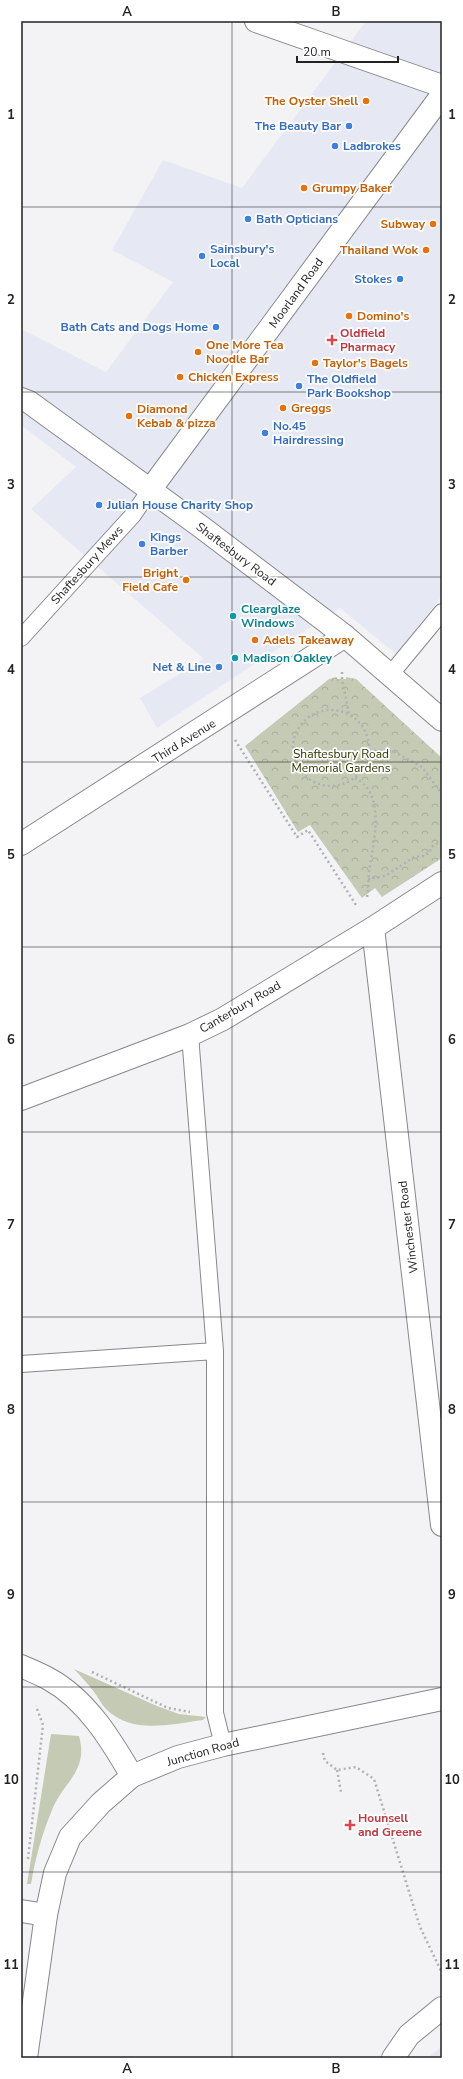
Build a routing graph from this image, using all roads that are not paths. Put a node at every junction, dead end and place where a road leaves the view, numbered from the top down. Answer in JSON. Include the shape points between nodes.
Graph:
{"nodes":[{"id":1,"x":256,"y":21,"type":"edge"},
{"id":2,"x":442,"y":86,"type":"edge"},
{"id":3,"x":442,"y":95,"type":"edge"},
{"id":4,"x":21,"y":399,"type":"edge"},
{"id":5,"x":150,"y":490,"type":"junction"},
{"id":6,"x":442,"y":612,"type":"edge"},
{"id":7,"x":345,"y":636,"type":"junction"},
{"id":8,"x":21,"y":638,"type":"edge"},
{"id":9,"x":390,"y":675,"type":"junction"},
{"id":10,"x":442,"y":720,"type":"edge"},
{"id":11,"x":21,"y":844,"type":"edge"},
{"id":12,"x":442,"y":883,"type":"edge"},
{"id":13,"x":367,"y":921,"type":"junction"},
{"id":14,"x":190,"y":1035,"type":"junction"},
{"id":15,"x":21,"y":1099,"type":"edge"},
{"id":16,"x":215,"y":1351,"type":"junction"},
{"id":17,"x":21,"y":1364,"type":"edge"},
{"id":18,"x":439,"y":1453,"type":"edge"},
{"id":19,"x":442,"y":1525,"type":"edge"},
{"id":20,"x":22,"y":1666,"type":"edge"},
{"id":21,"x":442,"y":1699,"type":"edge"},
{"id":22,"x":223,"y":1745,"type":"junction"},
{"id":23,"x":132,"y":1776,"type":"junction"},
{"id":24,"x":21,"y":1911,"type":"edge"},
{"id":25,"x":46,"y":1914,"type":"junction"},
{"id":26,"x":442,"y":2008,"type":"edge"},
{"id":27,"x":26,"y":2058,"type":"edge"},
{"id":28,"x":392,"y":2058,"type":"edge"}],
"edges":[{"from":1,"to":2,"type":"street"},
{"from":3,"to":5,"type":"street","name":"Moorland Road"},
{"from":4,"to":5,"type":"street","name":"Shaftesbury Road","via":[[29,402]]},
{"from":5,"to":7,"type":"street","name":"Shaftesbury Road"},
{"from":5,"to":8,"type":"lane","name":"Shaftesbury Mews","via":[[133,515]]},
{"from":6,"to":9,"type":"lane"},
{"from":7,"to":9,"type":"street","name":"Shaftesbury Road"},
{"from":7,"to":11,"type":"street","name":"Third Avenue"},
{"from":9,"to":10,"type":"street","name":"Shaftesbury Road"},
{"from":12,"to":13,"type":"street","name":"Canterbury Road"},
{"from":13,"to":14,"type":"street","name":"Canterbury Road","via":[[223,1018]]},
{"from":13,"to":18,"type":"street","name":"Winchester Road"},
{"from":14,"to":15,"type":"street","name":"Canterbury Road"},
{"from":14,"to":16,"type":"lane"},
{"from":16,"to":17,"type":"lane"},
{"from":16,"to":22,"type":"lane","via":[[215,1713]]},
{"from":18,"to":19,"type":"street","name":"Winchester Road"},
{"from":20,"to":23,"type":"street","via":[[50,1679],[91,1715],[110,1738]]},
{"from":21,"to":22,"type":"street","name":"Junction Road"},
{"from":22,"to":23,"type":"street","name":"Junction Road","via":[[178,1757]]},
{"from":23,"to":25,"type":"street","name":"Junction Road","via":[[100,1803],[70,1837],[55,1873]]},
{"from":24,"to":25,"type":"street"},
{"from":25,"to":27,"type":"street","name":"Junction Road"},
{"from":26,"to":28,"type":"street","via":[[409,2035]]}]}
